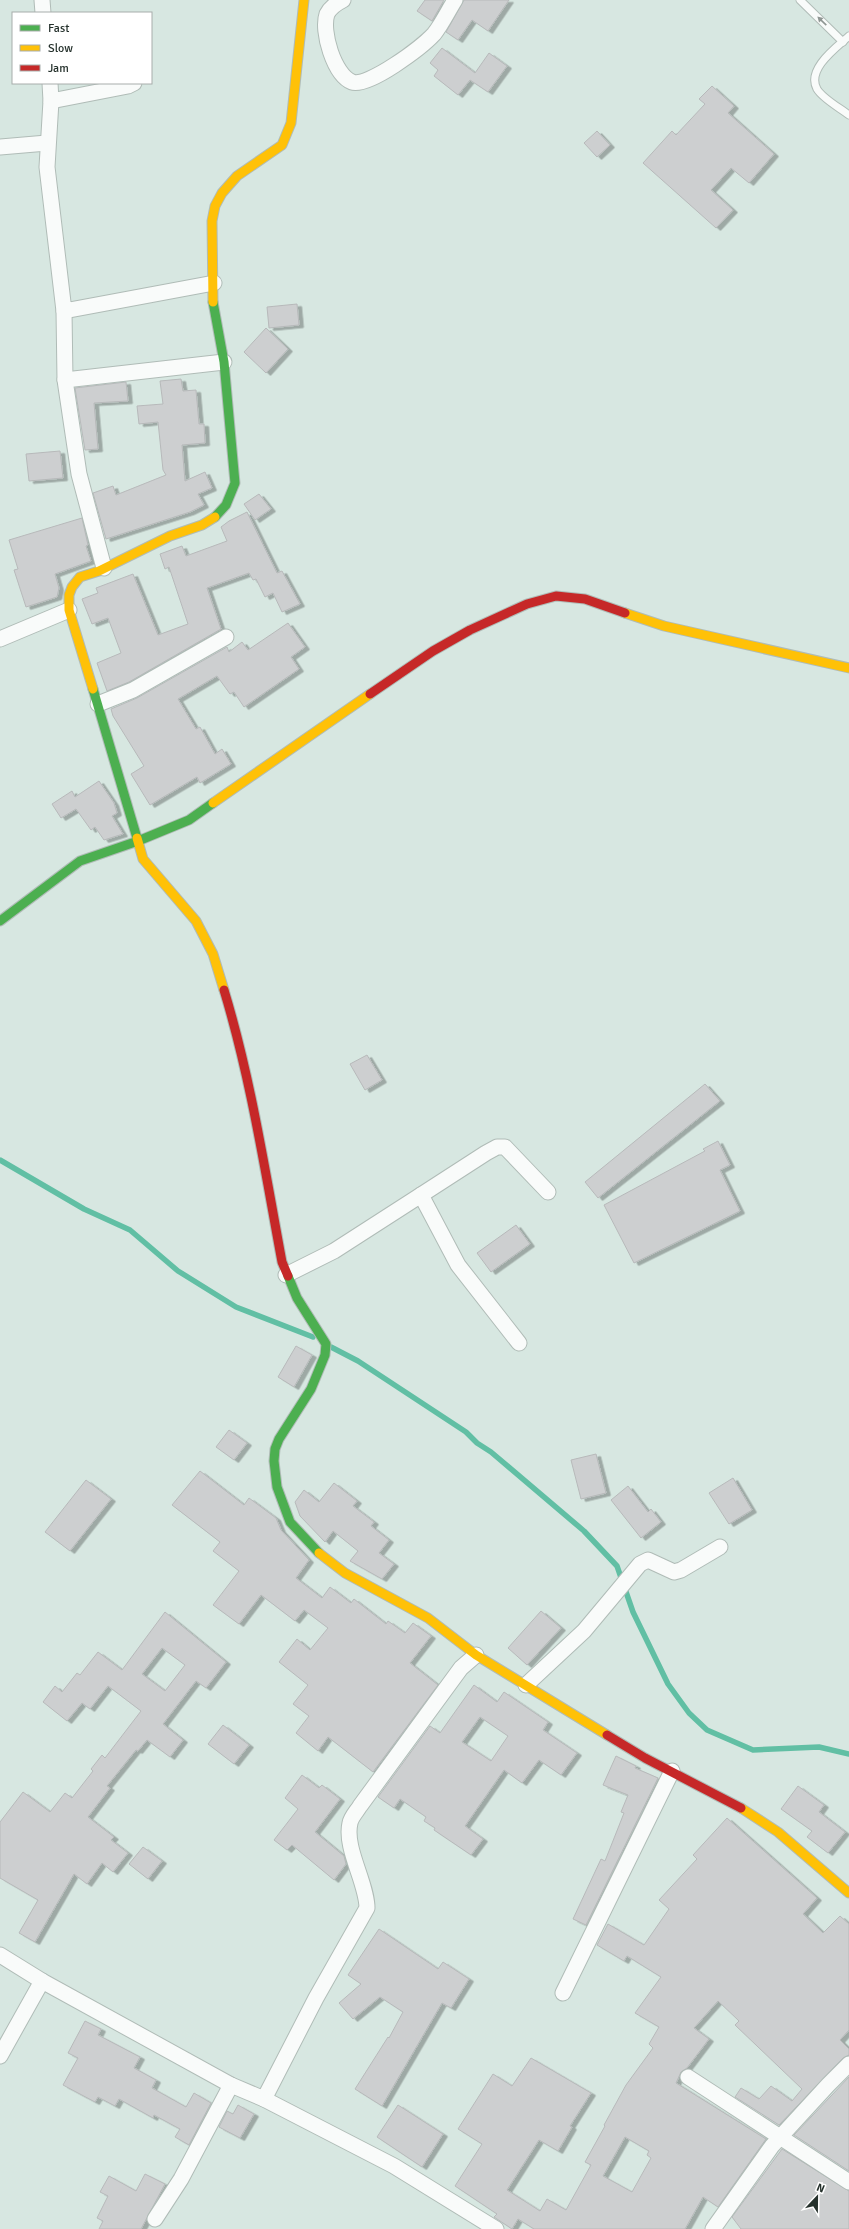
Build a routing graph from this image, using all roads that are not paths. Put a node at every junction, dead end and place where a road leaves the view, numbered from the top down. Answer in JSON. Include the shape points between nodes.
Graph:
{"nodes":[{"id":1,"x":42,"y":0,"type":"edge"},
{"id":2,"x":304,"y":0,"type":"edge"},
{"id":3,"x":343,"y":0,"type":"edge"},
{"id":4,"x":455,"y":0,"type":"edge"},
{"id":5,"x":800,"y":0,"type":"edge"},
{"id":6,"x":43,"y":12,"type":"edge"},
{"id":7,"x":849,"y":36,"type":"edge"},
{"id":8,"x":843,"y":42,"type":"junction"},
{"id":9,"x":50,"y":84,"type":"edge"},
{"id":10,"x":132,"y":84,"type":"edge"},
{"id":11,"x":51,"y":101,"type":"junction"},
{"id":12,"x":849,"y":115,"type":"edge"},
{"id":13,"x":47,"y":144,"type":"junction"},
{"id":14,"x":0,"y":147,"type":"edge"},
{"id":15,"x":214,"y":282,"type":"junction"},
{"id":16,"x":64,"y":311,"type":"junction"},
{"id":17,"x":224,"y":362,"type":"junction"},
{"id":18,"x":65,"y":380,"type":"junction"},
{"id":19,"x":104,"y":568,"type":"junction"},
{"id":20,"x":69,"y":610,"type":"junction"},
{"id":21,"x":226,"y":637,"type":"dead end"},
{"id":22,"x":0,"y":639,"type":"edge"},
{"id":23,"x":849,"y":668,"type":"edge"},
{"id":24,"x":98,"y":704,"type":"junction"},
{"id":25,"x":138,"y":842,"type":"junction"},
{"id":26,"x":0,"y":921,"type":"edge"},
{"id":27,"x":548,"y":1192,"type":"dead end"},
{"id":28,"x":421,"y":1195,"type":"junction"},
{"id":29,"x":286,"y":1275,"type":"junction"},
{"id":30,"x":519,"y":1343,"type":"dead end"},
{"id":31,"x":720,"y":1547,"type":"dead end"},
{"id":32,"x":476,"y":1655,"type":"junction"},
{"id":33,"x":526,"y":1685,"type":"junction"},
{"id":34,"x":672,"y":1771,"type":"junction"},
{"id":35,"x":849,"y":1893,"type":"edge"},
{"id":36,"x":0,"y":1955,"type":"edge"},
{"id":37,"x":42,"y":1981,"type":"junction"},
{"id":38,"x":563,"y":1993,"type":"dead end"},
{"id":39,"x":0,"y":2056,"type":"edge"},
{"id":40,"x":849,"y":2064,"type":"edge"},
{"id":41,"x":688,"y":2077,"type":"dead end"},
{"id":42,"x":231,"y":2085,"type":"junction"},
{"id":43,"x":264,"y":2099,"type":"junction"},
{"id":44,"x":779,"y":2138,"type":"junction"},
{"id":45,"x":849,"y":2182,"type":"edge"},
{"id":46,"x":155,"y":2219,"type":"dead end"},
{"id":47,"x":496,"y":2229,"type":"edge"},
{"id":48,"x":713,"y":2229,"type":"edge"}],
"edges":[{"from":1,"to":6,"type":"street"},
{"from":2,"to":15,"type":"street","via":[[288,135],[282,145],[236,176],[215,206],[212,220]]},
{"from":3,"to":4,"type":"street","via":[[328,13],[325,26],[326,41],[345,78],[360,84],[383,74],[433,34]]},
{"from":8,"to":5,"type":"lane","one_way":true},
{"from":7,"to":8,"type":"lane"},
{"from":8,"to":12,"type":"lane","via":[[829,54],[817,70],[815,80],[818,91]]},
{"from":9,"to":11,"type":"street"},
{"from":10,"to":11,"type":"street"},
{"from":11,"to":13,"type":"street"},
{"from":13,"to":14,"type":"street"},
{"from":13,"to":16,"type":"street","via":[[52,223]]},
{"from":15,"to":16,"type":"street"},
{"from":15,"to":17,"type":"street","via":[[213,302]]},
{"from":16,"to":18,"type":"street"},
{"from":17,"to":18,"type":"street"},
{"from":17,"to":19,"type":"street","via":[[235,483],[226,505],[218,515],[202,525],[170,536]]},
{"from":18,"to":19,"type":"street","via":[[79,474]]},
{"from":19,"to":20,"type":"street","via":[[80,577],[72,586]]},
{"from":20,"to":22,"type":"street"},
{"from":20,"to":24,"type":"street"},
{"from":21,"to":24,"type":"street","via":[[133,690]]},
{"from":23,"to":25,"type":"street","via":[[664,626],[585,599],[556,596],[527,604],[470,630],[439,648],[189,820]]},
{"from":24,"to":25,"type":"street"},
{"from":25,"to":26,"type":"street","via":[[80,861]]},
{"from":25,"to":29,"type":"street","via":[[143,859],[196,922],[212,954],[232,1017]]},
{"from":27,"to":28,"type":"street","via":[[505,1147],[497,1147]]},
{"from":28,"to":29,"type":"street","via":[[334,1251]]},
{"from":28,"to":30,"type":"street","via":[[458,1265]]},
{"from":29,"to":32,"type":"street","via":[[327,1349],[311,1389],[279,1439],[275,1450],[277,1487],[290,1522],[316,1550],[346,1573],[428,1618]]},
{"from":31,"to":33,"type":"street","via":[[674,1572],[648,1560],[640,1564],[584,1631]]},
{"from":32,"to":33,"type":"street"},
{"from":32,"to":43,"type":"street","via":[[461,1668],[350,1823],[356,1866],[367,1897],[367,1908],[316,1998]]},
{"from":33,"to":34,"type":"street","via":[[644,1758]]},
{"from":34,"to":35,"type":"street","via":[[733,1803],[778,1832]]},
{"from":34,"to":38,"type":"street"},
{"from":36,"to":37,"type":"street"},
{"from":37,"to":39,"type":"street"},
{"from":37,"to":42,"type":"street"},
{"from":40,"to":44,"type":"street"},
{"from":41,"to":44,"type":"street"},
{"from":42,"to":43,"type":"street"},
{"from":42,"to":46,"type":"street","via":[[181,2179]]},
{"from":43,"to":47,"type":"street","via":[[394,2166]]},
{"from":44,"to":45,"type":"street"},
{"from":44,"to":48,"type":"street"}]}
